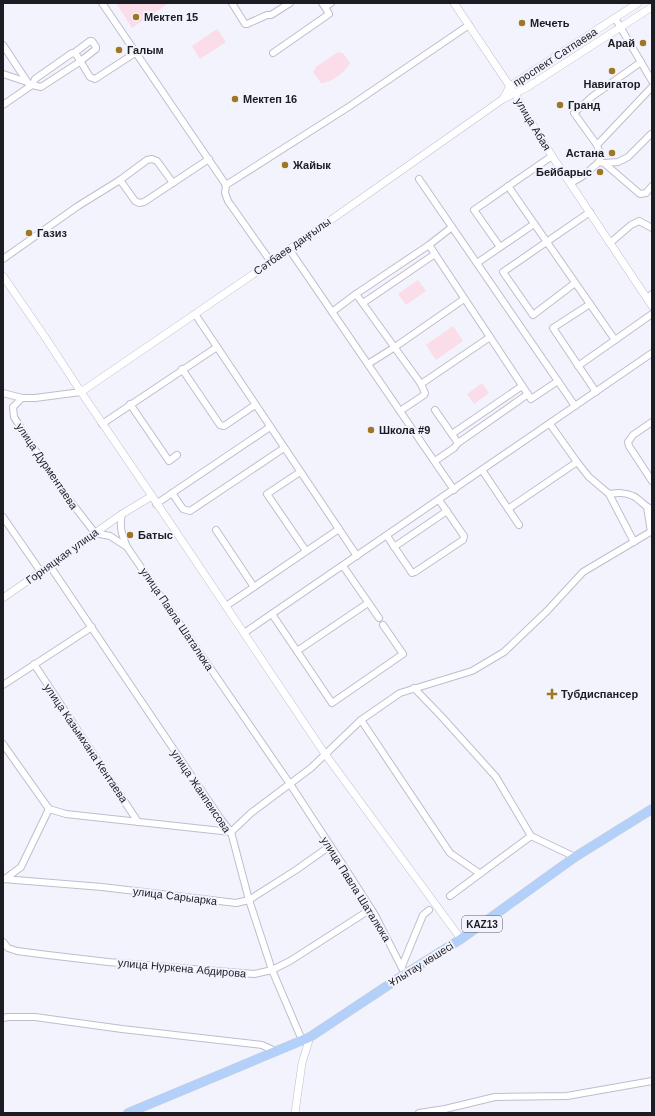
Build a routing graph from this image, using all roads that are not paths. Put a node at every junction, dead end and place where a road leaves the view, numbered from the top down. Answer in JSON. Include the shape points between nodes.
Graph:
{"nodes":[{"id":1,"x":102,"y":3,"type":"edge"},
{"id":2,"x":232,"y":3,"type":"edge"},
{"id":3,"x":290,"y":3,"type":"edge"},
{"id":4,"x":331,"y":3,"type":"edge"},
{"id":5,"x":454,"y":3,"type":"edge"},
{"id":6,"x":638,"y":3,"type":"edge"},
{"id":7,"x":323,"y":5,"type":"edge"},
{"id":8,"x":652,"y":7,"type":"edge"},
{"id":9,"x":615,"y":18,"type":"junction"},
{"id":10,"x":469,"y":25,"type":"junction"},
{"id":11,"x":620,"y":28,"type":"junction"},
{"id":12,"x":3,"y":45,"type":"edge"},
{"id":13,"x":75,"y":53,"type":"junction"},
{"id":14,"x":135,"y":53,"type":"junction"},
{"id":15,"x":273,"y":54,"type":"dead end"},
{"id":16,"x":81,"y":60,"type":"junction"},
{"id":17,"x":641,"y":62,"type":"junction"},
{"id":18,"x":3,"y":74,"type":"edge"},
{"id":19,"x":652,"y":81,"type":"edge"},
{"id":20,"x":30,"y":84,"type":"junction"},
{"id":21,"x":510,"y":86,"type":"junction"},
{"id":22,"x":652,"y":87,"type":"edge"},
{"id":23,"x":516,"y":94,"type":"junction"},
{"id":24,"x":503,"y":99,"type":"junction"},
{"id":25,"x":3,"y":105,"type":"edge"},
{"id":26,"x":652,"y":134,"type":"edge"},
{"id":27,"x":597,"y":145,"type":"junction"},
{"id":28,"x":552,"y":156,"type":"junction"},
{"id":29,"x":209,"y":159,"type":"junction"},
{"id":30,"x":602,"y":163,"type":"junction"},
{"id":31,"x":419,"y":179,"type":"dead end"},
{"id":32,"x":120,"y":180,"type":"junction"},
{"id":33,"x":173,"y":183,"type":"junction"},
{"id":34,"x":571,"y":183,"type":"junction"},
{"id":35,"x":226,"y":185,"type":"junction"},
{"id":36,"x":508,"y":186,"type":"junction"},
{"id":37,"x":652,"y":186,"type":"edge"},
{"id":38,"x":590,"y":212,"type":"junction"},
{"id":39,"x":534,"y":224,"type":"junction"},
{"id":40,"x":452,"y":227,"type":"junction"},
{"id":41,"x":652,"y":228,"type":"edge"},
{"id":42,"x":547,"y":242,"type":"junction"},
{"id":43,"x":610,"y":243,"type":"junction"},
{"id":44,"x":429,"y":245,"type":"junction"},
{"id":45,"x":500,"y":247,"type":"junction"},
{"id":46,"x":289,"y":249,"type":"junction"},
{"id":47,"x":435,"y":254,"type":"junction"},
{"id":48,"x":3,"y":259,"type":"edge"},
{"id":49,"x":271,"y":262,"type":"junction"},
{"id":50,"x":477,"y":263,"type":"junction"},
{"id":51,"x":3,"y":276,"type":"edge"},
{"id":52,"x":575,"y":283,"type":"junction"},
{"id":53,"x":356,"y":294,"type":"junction"},
{"id":54,"x":649,"y":296,"type":"edge"},
{"id":55,"x":464,"y":299,"type":"junction"},
{"id":56,"x":363,"y":303,"type":"junction"},
{"id":57,"x":590,"y":304,"type":"junction"},
{"id":58,"x":652,"y":306,"type":"edge"},
{"id":59,"x":332,"y":312,"type":"junction"},
{"id":60,"x":195,"y":314,"type":"junction"},
{"id":61,"x":652,"y":314,"type":"edge"},
{"id":62,"x":490,"y":337,"type":"junction"},
{"id":63,"x":615,"y":340,"type":"junction"},
{"id":64,"x":217,"y":347,"type":"junction"},
{"id":65,"x":396,"y":347,"type":"junction"},
{"id":66,"x":652,"y":353,"type":"edge"},
{"id":67,"x":368,"y":364,"type":"junction"},
{"id":68,"x":578,"y":366,"type":"junction"},
{"id":69,"x":182,"y":369,"type":"junction"},
{"id":70,"x":558,"y":381,"type":"junction"},
{"id":71,"x":421,"y":384,"type":"junction"},
{"id":72,"x":522,"y":386,"type":"junction"},
{"id":73,"x":81,"y":392,"type":"junction"},
{"id":74,"x":596,"y":392,"type":"junction"},
{"id":75,"x":3,"y":393,"type":"edge"},
{"id":76,"x":528,"y":394,"type":"junction"},
{"id":77,"x":22,"y":398,"type":"junction"},
{"id":78,"x":130,"y":404,"type":"junction"},
{"id":79,"x":256,"y":405,"type":"junction"},
{"id":80,"x":575,"y":406,"type":"junction"},
{"id":81,"x":435,"y":410,"type":"dead end"},
{"id":82,"x":400,"y":411,"type":"junction"},
{"id":83,"x":652,"y":422,"type":"edge"},
{"id":84,"x":102,"y":424,"type":"junction"},
{"id":85,"x":550,"y":424,"type":"junction"},
{"id":86,"x":270,"y":427,"type":"junction"},
{"id":87,"x":452,"y":434,"type":"junction"},
{"id":88,"x":458,"y":443,"type":"junction"},
{"id":89,"x":284,"y":448,"type":"junction"},
{"id":90,"x":177,"y":455,"type":"dead end"},
{"id":91,"x":435,"y":461,"type":"junction"},
{"id":92,"x":577,"y":462,"type":"junction"},
{"id":93,"x":482,"y":470,"type":"junction"},
{"id":94,"x":300,"y":472,"type":"junction"},
{"id":95,"x":652,"y":481,"type":"edge"},
{"id":96,"x":454,"y":490,"type":"junction"},
{"id":97,"x":172,"y":493,"type":"junction"},
{"id":98,"x":609,"y":494,"type":"junction"},
{"id":99,"x":152,"y":496,"type":"junction"},
{"id":100,"x":439,"y":500,"type":"junction"},
{"id":101,"x":156,"y":504,"type":"junction"},
{"id":102,"x":650,"y":507,"type":"edge"},
{"id":103,"x":508,"y":509,"type":"junction"},
{"id":104,"x":447,"y":511,"type":"junction"},
{"id":105,"x":122,"y":514,"type":"junction"},
{"id":106,"x":3,"y":518,"type":"edge"},
{"id":107,"x":110,"y":522,"type":"junction"},
{"id":108,"x":519,"y":525,"type":"dead end"},
{"id":109,"x":121,"y":529,"type":"junction"},
{"id":110,"x":339,"y":529,"type":"junction"},
{"id":111,"x":216,"y":530,"type":"dead end"},
{"id":112,"x":652,"y":531,"type":"edge"},
{"id":113,"x":95,"y":533,"type":"junction"},
{"id":114,"x":110,"y":536,"type":"junction"},
{"id":115,"x":387,"y":536,"type":"junction"},
{"id":116,"x":634,"y":542,"type":"junction"},
{"id":117,"x":127,"y":547,"type":"junction"},
{"id":118,"x":394,"y":547,"type":"junction"},
{"id":119,"x":306,"y":551,"type":"junction"},
{"id":120,"x":357,"y":556,"type":"junction"},
{"id":121,"x":50,"y":566,"type":"junction"},
{"id":122,"x":343,"y":566,"type":"junction"},
{"id":123,"x":41,"y":572,"type":"junction"},
{"id":124,"x":254,"y":587,"type":"junction"},
{"id":125,"x":3,"y":598,"type":"edge"},
{"id":126,"x":368,"y":603,"type":"junction"},
{"id":127,"x":226,"y":606,"type":"junction"},
{"id":128,"x":272,"y":614,"type":"junction"},
{"id":129,"x":379,"y":618,"type":"dead end"},
{"id":130,"x":383,"y":625,"type":"dead end"},
{"id":131,"x":92,"y":627,"type":"junction"},
{"id":132,"x":244,"y":633,"type":"junction"},
{"id":133,"x":297,"y":651,"type":"junction"},
{"id":134,"x":34,"y":664,"type":"junction"},
{"id":135,"x":3,"y":685,"type":"edge"},
{"id":136,"x":414,"y":688,"type":"junction"},
{"id":137,"x":361,"y":720,"type":"junction"},
{"id":138,"x":3,"y":744,"type":"edge"},
{"id":139,"x":325,"y":754,"type":"junction"},
{"id":140,"x":290,"y":784,"type":"junction"},
{"id":141,"x":49,"y":809,"type":"junction"},
{"id":142,"x":652,"y":809,"type":"edge"},
{"id":143,"x":138,"y":822,"type":"junction"},
{"id":144,"x":231,"y":832,"type":"junction"},
{"id":145,"x":531,"y":836,"type":"junction"},
{"id":146,"x":330,"y":846,"type":"junction"},
{"id":147,"x":575,"y":857,"type":"junction"},
{"id":148,"x":479,"y":873,"type":"junction"},
{"id":149,"x":4,"y":879,"type":"edge"},
{"id":150,"x":450,"y":896,"type":"dead end"},
{"id":151,"x":249,"y":900,"type":"junction"},
{"id":152,"x":371,"y":909,"type":"junction"},
{"id":153,"x":429,"y":910,"type":"dead end"},
{"id":154,"x":461,"y":939,"type":"junction"},
{"id":155,"x":3,"y":942,"type":"edge"},
{"id":156,"x":272,"y":970,"type":"junction"},
{"id":157,"x":404,"y":970,"type":"junction"},
{"id":158,"x":3,"y":1018,"type":"edge"},
{"id":159,"x":306,"y":1039,"type":"junction"},
{"id":160,"x":275,"y":1052,"type":"junction"},
{"id":161,"x":652,"y":1081,"type":"edge"},
{"id":162,"x":128,"y":1113,"type":"edge"},
{"id":163,"x":295,"y":1113,"type":"edge"},
{"id":164,"x":419,"y":1113,"type":"edge"}],
"edges":[{"from":1,"to":14,"type":"street"},
{"from":2,"to":3,"type":"street","via":[[245,24],[267,14],[271,15]]},
{"from":4,"to":7,"type":"street"},
{"from":5,"to":10,"type":"street","name":"улица Абая"},
{"from":6,"to":9,"type":"street","name":"проспект Сатпаева"},
{"from":7,"to":15,"type":"street","via":[[330,14]]},
{"from":8,"to":11,"type":"street","name":"проспект Сатпаева"},
{"from":9,"to":11,"type":"street"},
{"from":9,"to":21,"type":"street","name":"проспект Сатпаева"},
{"from":10,"to":21,"type":"street","name":"улица Абая"},
{"from":10,"to":35,"type":"street","via":[[350,106]]},
{"from":11,"to":17,"type":"street"},
{"from":11,"to":23,"type":"street","name":"проспект Сатпаева"},
{"from":12,"to":20,"type":"street"},
{"from":13,"to":16,"type":"street"},
{"from":13,"to":16,"type":"street","via":[[92,42],[96,49]]},
{"from":13,"to":20,"type":"street"},
{"from":14,"to":16,"type":"street","via":[[95,79],[90,77]]},
{"from":14,"to":29,"type":"street"},
{"from":16,"to":20,"type":"street","via":[[41,87]]},
{"from":17,"to":19,"type":"street"},
{"from":17,"to":27,"type":"street","via":[[593,96],[574,113]]},
{"from":18,"to":20,"type":"street"},
{"from":20,"to":25,"type":"street"},
{"from":21,"to":23,"type":"street","name":"улица Абая"},
{"from":21,"to":24,"type":"street","name":"проспект Сатпаева"},
{"from":22,"to":27,"type":"street"},
{"from":23,"to":24,"type":"street","name":"проспект Сатпаева"},
{"from":23,"to":28,"type":"street","name":"улица Абая"},
{"from":24,"to":46,"type":"street","name":"Сәтбаев даңғылы"},
{"from":26,"to":30,"type":"street","via":[[628,157],[618,162]]},
{"from":27,"to":30,"type":"street"},
{"from":28,"to":34,"type":"street","name":"улица Абая"},
{"from":28,"to":36,"type":"street"},
{"from":29,"to":33,"type":"street"},
{"from":29,"to":35,"type":"street"},
{"from":30,"to":34,"type":"street"},
{"from":30,"to":37,"type":"street","via":[[640,194],[646,193]]},
{"from":31,"to":40,"type":"street"},
{"from":32,"to":33,"type":"street","via":[[139,203]]},
{"from":32,"to":33,"type":"street","via":[[152,159],[157,161]]},
{"from":32,"to":48,"type":"street"},
{"from":34,"to":38,"type":"street","name":"улица Абая"},
{"from":35,"to":49,"type":"street","via":[[228,201]]},
{"from":36,"to":39,"type":"street"},
{"from":36,"to":45,"type":"street","via":[[474,210]]},
{"from":38,"to":42,"type":"street"},
{"from":38,"to":43,"type":"street","name":"улица Абая"},
{"from":39,"to":42,"type":"street"},
{"from":39,"to":45,"type":"street"},
{"from":40,"to":44,"type":"street"},
{"from":40,"to":50,"type":"street"},
{"from":41,"to":43,"type":"street","via":[[639,221]]},
{"from":42,"to":52,"type":"street"},
{"from":42,"to":52,"type":"street","via":[[502,272],[533,315]]},
{"from":43,"to":54,"type":"street","name":"улица Абая"},
{"from":44,"to":47,"type":"street"},
{"from":44,"to":53,"type":"street"},
{"from":45,"to":50,"type":"street"},
{"from":46,"to":49,"type":"street","name":"Сәтбаев даңғылы"},
{"from":46,"to":59,"type":"street"},
{"from":47,"to":55,"type":"street"},
{"from":47,"to":56,"type":"street"},
{"from":49,"to":60,"type":"street","name":"Сәтбаев даңғылы"},
{"from":50,"to":70,"type":"street"},
{"from":51,"to":73,"type":"street"},
{"from":52,"to":57,"type":"street"},
{"from":53,"to":56,"type":"street"},
{"from":53,"to":59,"type":"street"},
{"from":54,"to":58,"type":"street","name":"улица Абая"},
{"from":55,"to":62,"type":"street"},
{"from":55,"to":65,"type":"street"},
{"from":56,"to":65,"type":"street"},
{"from":57,"to":63,"type":"street"},
{"from":57,"to":68,"type":"street","via":[[553,328]]},
{"from":59,"to":67,"type":"street"},
{"from":60,"to":64,"type":"street"},
{"from":60,"to":73,"type":"street","name":"Сәтбаев даңғылы"},
{"from":61,"to":63,"type":"street"},
{"from":62,"to":71,"type":"street"},
{"from":62,"to":72,"type":"street"},
{"from":63,"to":68,"type":"street"},
{"from":64,"to":69,"type":"street"},
{"from":64,"to":79,"type":"street"},
{"from":65,"to":67,"type":"street"},
{"from":65,"to":71,"type":"street"},
{"from":66,"to":74,"type":"street"},
{"from":67,"to":82,"type":"street"},
{"from":68,"to":74,"type":"street"},
{"from":69,"to":78,"type":"street"},
{"from":69,"to":79,"type":"street","via":[[220,425],[224,426]]},
{"from":70,"to":76,"type":"street","via":[[531,399]]},
{"from":70,"to":80,"type":"street"},
{"from":71,"to":82,"type":"street","via":[[424,395]]},
{"from":72,"to":76,"type":"street"},
{"from":72,"to":87,"type":"street"},
{"from":73,"to":77,"type":"street"},
{"from":73,"to":84,"type":"street"},
{"from":74,"to":80,"type":"street"},
{"from":75,"to":77,"type":"street"},
{"from":76,"to":88,"type":"street"},
{"from":77,"to":113,"type":"street","name":"улица Дурментаева","via":[[13,408],[14,417],[57,484]]},
{"from":78,"to":84,"type":"street"},
{"from":78,"to":90,"type":"street","via":[[169,461]]},
{"from":79,"to":86,"type":"street"},
{"from":80,"to":85,"type":"street"},
{"from":81,"to":87,"type":"street"},
{"from":82,"to":91,"type":"street"},
{"from":83,"to":95,"type":"street","via":[[633,435],[628,442]]},
{"from":84,"to":99,"type":"street"},
{"from":85,"to":92,"type":"street"},
{"from":85,"to":93,"type":"street"},
{"from":86,"to":89,"type":"street"},
{"from":86,"to":97,"type":"street"},
{"from":87,"to":88,"type":"street"},
{"from":88,"to":91,"type":"street"},
{"from":89,"to":94,"type":"street"},
{"from":89,"to":97,"type":"street","via":[[190,511],[183,509]]},
{"from":91,"to":96,"type":"street"},
{"from":92,"to":98,"type":"street","via":[[589,477]]},
{"from":92,"to":103,"type":"street"},
{"from":93,"to":96,"type":"street"},
{"from":93,"to":103,"type":"street"},
{"from":94,"to":110,"type":"street"},
{"from":94,"to":119,"type":"street","via":[[267,494]]},
{"from":96,"to":100,"type":"street"},
{"from":97,"to":101,"type":"street"},
{"from":98,"to":102,"type":"street","via":[[633,496]]},
{"from":98,"to":116,"type":"street"},
{"from":99,"to":101,"type":"street"},
{"from":99,"to":105,"type":"street"},
{"from":100,"to":104,"type":"street"},
{"from":100,"to":115,"type":"street"},
{"from":101,"to":127,"type":"street"},
{"from":102,"to":112,"type":"street"},
{"from":103,"to":108,"type":"street"},
{"from":104,"to":118,"type":"street"},
{"from":104,"to":118,"type":"street","via":[[464,536],[463,540],[412,573]]},
{"from":105,"to":107,"type":"street","name":"Горняцкая улица"},
{"from":105,"to":109,"type":"street","name":"улица Павла Шаталюка"},
{"from":106,"to":123,"type":"street"},
{"from":107,"to":109,"type":"street","via":[[118,524]]},
{"from":107,"to":113,"type":"street","name":"Горняцкая улица"},
{"from":107,"to":114,"type":"street","via":[[107,530]]},
{"from":109,"to":114,"type":"street","via":[[116,536]]},
{"from":109,"to":117,"type":"street","name":"улица Павла Шаталюка"},
{"from":110,"to":119,"type":"street"},
{"from":110,"to":120,"type":"street"},
{"from":111,"to":124,"type":"street"},
{"from":112,"to":116,"type":"street"},
{"from":113,"to":114,"type":"street"},
{"from":113,"to":121,"type":"street","name":"Горняцкая улица"},
{"from":114,"to":117,"type":"street"},
{"from":115,"to":118,"type":"street"},
{"from":115,"to":120,"type":"street"},
{"from":116,"to":136,"type":"street","via":[[583,572],[504,652],[472,671]]},
{"from":117,"to":140,"type":"street","name":"улица Павла Шаталюка"},
{"from":119,"to":124,"type":"street"},
{"from":120,"to":122,"type":"street"},
{"from":121,"to":123,"type":"street","name":"Горняцкая улица"},
{"from":121,"to":131,"type":"street","name":"улица Жанпеисова"},
{"from":122,"to":126,"type":"street"},
{"from":122,"to":128,"type":"street"},
{"from":123,"to":125,"type":"street","name":"Горняцкая улица"},
{"from":124,"to":127,"type":"street"},
{"from":126,"to":129,"type":"street"},
{"from":126,"to":133,"type":"street"},
{"from":127,"to":132,"type":"street"},
{"from":128,"to":132,"type":"street"},
{"from":128,"to":133,"type":"street"},
{"from":130,"to":133,"type":"street","via":[[403,654],[332,703]]},
{"from":131,"to":134,"type":"street"},
{"from":131,"to":144,"type":"street","name":"улица Жанпеисова"},
{"from":132,"to":139,"type":"street"},
{"from":134,"to":135,"type":"street"},
{"from":134,"to":143,"type":"street","name":"улица Казымхана Кентаева"},
{"from":136,"to":137,"type":"street","via":[[400,693]]},
{"from":136,"to":145,"type":"street","via":[[496,777]]},
{"from":137,"to":139,"type":"street"},
{"from":137,"to":148,"type":"street","via":[[450,853]]},
{"from":138,"to":141,"type":"street"},
{"from":139,"to":140,"type":"street"},
{"from":139,"to":154,"type":"street"},
{"from":140,"to":144,"type":"street","via":[[251,813]]},
{"from":140,"to":146,"type":"street","name":"улица Павла Шаталюка"},
{"from":141,"to":143,"type":"street","via":[[66,814]]},
{"from":141,"to":149,"type":"street","via":[[21,867]]},
{"from":142,"to":147,"type":"main road","name":"Ұлытау көшесі","number":"KAZ13"},
{"from":143,"to":144,"type":"street"},
{"from":144,"to":151,"type":"street","name":"улица Жанпеисова"},
{"from":145,"to":147,"type":"street"},
{"from":145,"to":148,"type":"street"},
{"from":146,"to":151,"type":"street","name":"улица Сарыарка"},
{"from":146,"to":152,"type":"street","name":"улица Павла Шаталюка"},
{"from":147,"to":154,"type":"main road","name":"Ұлытау көшесі","number":"KAZ13"},
{"from":148,"to":150,"type":"street"},
{"from":149,"to":151,"type":"street","name":"улица Сарыарка","via":[[102,887],[236,903]]},
{"from":151,"to":156,"type":"street","name":"улица Жанпеисова"},
{"from":152,"to":156,"type":"street","name":"улица Нуркена Абдирова"},
{"from":152,"to":157,"type":"street","name":"улица Павла Шаталюка"},
{"from":153,"to":157,"type":"street","via":[[423,915]]},
{"from":154,"to":157,"type":"main road","name":"Ұлытау көшесі","number":"KAZ13"},
{"from":155,"to":156,"type":"street","name":"улица Нуркена Абдирова","via":[[8,948],[17,951],[108,962],[254,974]]},
{"from":156,"to":159,"type":"street","name":"улица Жанпеисова"},
{"from":157,"to":159,"type":"main road","name":"Ұлытау көшесі","number":"KAZ13"},
{"from":158,"to":160,"type":"street","via":[[35,1017],[262,1045]]},
{"from":159,"to":160,"type":"main road","number":"KAZ13"},
{"from":159,"to":163,"type":"street"},
{"from":160,"to":162,"type":"main road","number":"KAZ13"},
{"from":161,"to":164,"type":"street","via":[[567,1096],[495,1097]]}]}
